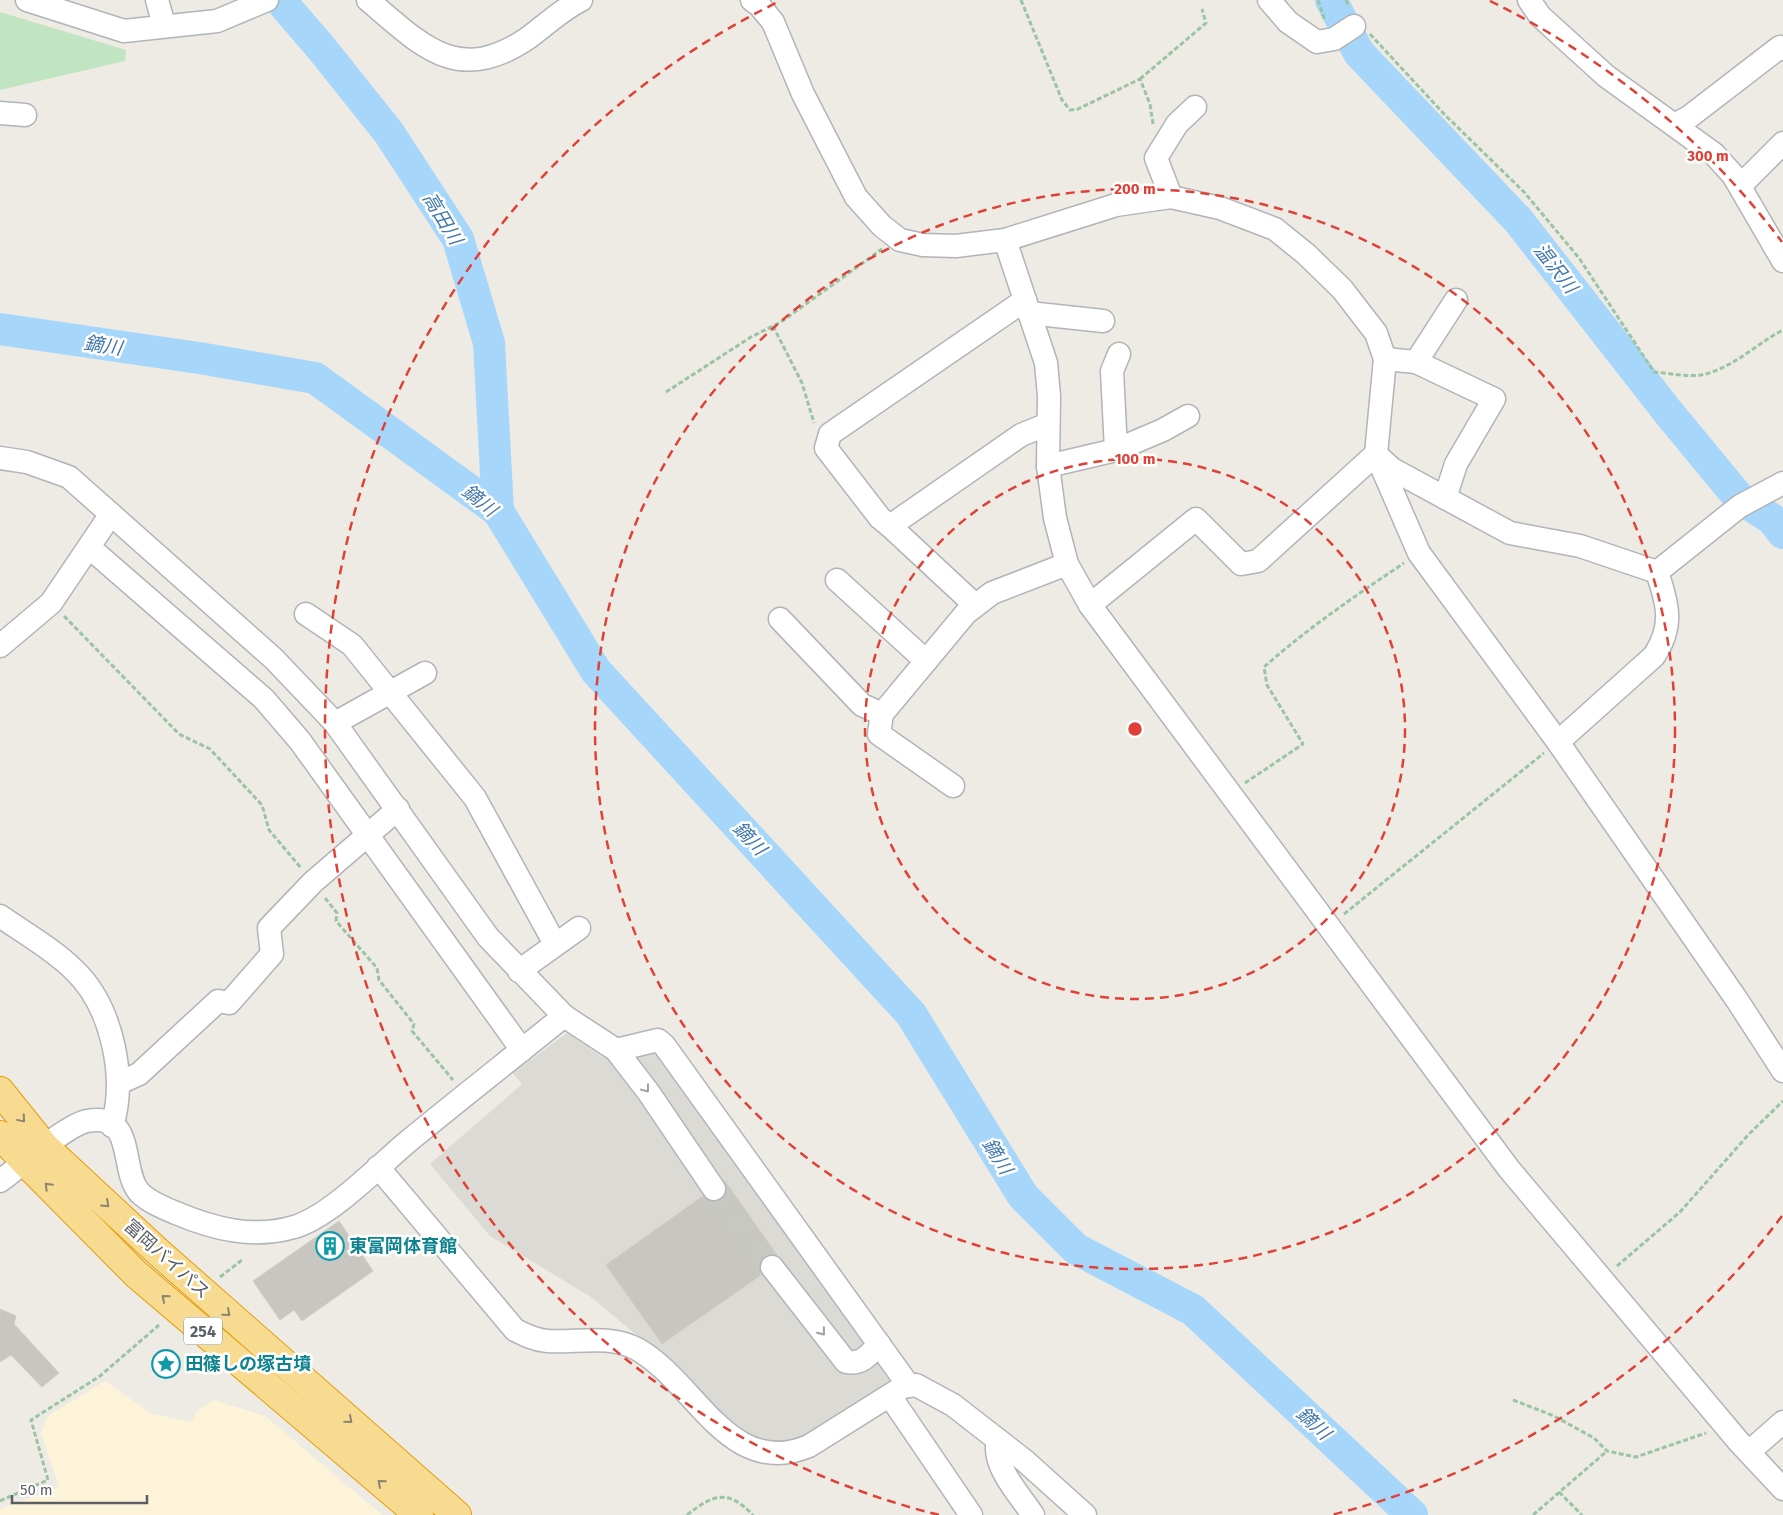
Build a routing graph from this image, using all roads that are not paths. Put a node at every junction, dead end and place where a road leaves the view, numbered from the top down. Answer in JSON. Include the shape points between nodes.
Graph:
{"nodes":[{"id":1,"x":27,"y":0,"type":"edge"},
{"id":2,"x":158,"y":0,"type":"edge"},
{"id":3,"x":267,"y":0,"type":"edge"},
{"id":4,"x":368,"y":0,"type":"edge"},
{"id":5,"x":581,"y":0,"type":"edge"},
{"id":6,"x":752,"y":0,"type":"edge"},
{"id":7,"x":1270,"y":0,"type":"edge"},
{"id":8,"x":1529,"y":0,"type":"edge"},
{"id":9,"x":164,"y":25,"type":"junction"},
{"id":10,"x":1354,"y":26,"type":"road end"},
{"id":11,"x":1783,"y":49,"type":"edge"},
{"id":12,"x":1195,"y":108,"type":"dead end"},
{"id":13,"x":0,"y":112,"type":"edge"},
{"id":14,"x":25,"y":115,"type":"dead end"},
{"id":15,"x":1674,"y":125,"type":"junction"},
{"id":16,"x":1783,"y":143,"type":"edge"},
{"id":17,"x":1740,"y":186,"type":"junction"},
{"id":18,"x":1171,"y":198,"type":"junction"},
{"id":19,"x":1005,"y":240,"type":"junction"},
{"id":20,"x":1783,"y":261,"type":"edge"},
{"id":21,"x":1456,"y":300,"type":"dead end"},
{"id":22,"x":1027,"y":306,"type":"junction"},
{"id":23,"x":1103,"y":321,"type":"dead end"},
{"id":24,"x":1120,"y":354,"type":"dead end"},
{"id":25,"x":1385,"y":359,"type":"junction"},
{"id":26,"x":1416,"y":362,"type":"junction"},
{"id":27,"x":1188,"y":416,"type":"dead end"},
{"id":28,"x":1048,"y":424,"type":"junction"},
{"id":29,"x":1116,"y":450,"type":"junction"},
{"id":30,"x":1376,"y":454,"type":"junction"},
{"id":31,"x":0,"y":458,"type":"edge"},
{"id":32,"x":1048,"y":466,"type":"junction"},
{"id":33,"x":1783,"y":483,"type":"edge"},
{"id":34,"x":1445,"y":498,"type":"junction"},
{"id":35,"x":112,"y":514,"type":"junction"},
{"id":36,"x":890,"y":526,"type":"junction"},
{"id":37,"x":90,"y":548,"type":"junction"},
{"id":38,"x":1067,"y":564,"type":"junction"},
{"id":39,"x":1657,"y":572,"type":"junction"},
{"id":40,"x":837,"y":580,"type":"dead end"},
{"id":41,"x":975,"y":605,"type":"junction"},
{"id":42,"x":1090,"y":605,"type":"junction"},
{"id":43,"x":306,"y":614,"type":"dead end"},
{"id":44,"x":780,"y":619,"type":"dead end"},
{"id":45,"x":0,"y":646,"type":"edge"},
{"id":46,"x":926,"y":661,"type":"junction"},
{"id":47,"x":425,"y":673,"type":"dead end"},
{"id":48,"x":391,"y":693,"type":"junction"},
{"id":49,"x":882,"y":714,"type":"junction"},
{"id":50,"x":335,"y":723,"type":"junction"},
{"id":51,"x":1558,"y":742,"type":"junction"},
{"id":52,"x":953,"y":786,"type":"dead end"},
{"id":53,"x":398,"y":809,"type":"junction"},
{"id":54,"x":367,"y":835,"type":"junction"},
{"id":55,"x":0,"y":916,"type":"edge"},
{"id":56,"x":579,"y":928,"type":"dead end"},
{"id":57,"x":555,"y":944,"type":"junction"},
{"id":58,"x":519,"y":970,"type":"junction"},
{"id":59,"x":564,"y":1016,"type":"junction"},
{"id":60,"x":522,"y":1050,"type":"junction"},
{"id":61,"x":616,"y":1050,"type":"junction"},
{"id":62,"x":1783,"y":1071,"type":"edge"},
{"id":63,"x":118,"y":1084,"type":"junction"},
{"id":64,"x":0,"y":1091,"type":"edge"},
{"id":65,"x":112,"y":1126,"type":"junction"},
{"id":66,"x":0,"y":1135,"type":"edge"},
{"id":67,"x":35,"y":1155,"type":"junction"},
{"id":68,"x":378,"y":1167,"type":"junction"},
{"id":69,"x":0,"y":1181,"type":"edge"},
{"id":70,"x":714,"y":1189,"type":"tunnel mouth"},
{"id":71,"x":772,"y":1267,"type":"tunnel mouth"},
{"id":72,"x":879,"y":1344,"type":"junction"},
{"id":73,"x":900,"y":1391,"type":"junction"},
{"id":74,"x":1783,"y":1422,"type":"edge"},
{"id":75,"x":998,"y":1440,"type":"junction"},
{"id":76,"x":1749,"y":1452,"type":"junction"},
{"id":77,"x":1783,"y":1489,"type":"edge"},
{"id":78,"x":418,"y":1515,"type":"edge"},
{"id":79,"x":457,"y":1515,"type":"edge"},
{"id":80,"x":971,"y":1515,"type":"edge"},
{"id":81,"x":1033,"y":1515,"type":"edge"},
{"id":82,"x":1085,"y":1515,"type":"edge"}],
"edges":[{"from":1,"to":9,"type":"street","via":[[124,31]]},
{"from":2,"to":9,"type":"street"},
{"from":3,"to":9,"type":"street","via":[[218,21]]},
{"from":4,"to":5,"type":"street","via":[[433,52],[454,60],[479,60],[503,52]]},
{"from":6,"to":19,"type":"street","via":[[773,22],[803,94],[856,197],[882,226],[897,238],[923,245],[956,246]]},
{"from":7,"to":10,"type":"street","via":[[1288,22],[1317,42],[1334,39]]},
{"from":8,"to":15,"type":"street","via":[[1568,44]]},
{"from":11,"to":15,"type":"street","via":[[1780,47]]},
{"from":12,"to":18,"type":"street","via":[[1177,124],[1156,158]]},
{"from":13,"to":14,"type":"street"},
{"from":15,"to":17,"type":"street","via":[[1714,154]]},
{"from":16,"to":17,"type":"street"},
{"from":17,"to":20,"type":"street"},
{"from":18,"to":19,"type":"street","via":[[1116,205]]},
{"from":18,"to":25,"type":"street","via":[[1220,208],[1275,229],[1342,289],[1376,333]]},
{"from":19,"to":22,"type":"street"},
{"from":21,"to":26,"type":"street"},
{"from":22,"to":23,"type":"street"},
{"from":22,"to":28,"type":"street","via":[[1046,363]]},
{"from":22,"to":36,"type":"street","via":[[830,434],[826,448],[880,518]]},
{"from":24,"to":29,"type":"street","via":[[1112,371]]},
{"from":25,"to":26,"type":"street"},
{"from":25,"to":30,"type":"street"},
{"from":26,"to":34,"type":"street","via":[[1494,400],[1456,464]]},
{"from":27,"to":29,"type":"street"},
{"from":28,"to":32,"type":"street"},
{"from":28,"to":36,"type":"street","via":[[1022,435]]},
{"from":29,"to":32,"type":"street"},
{"from":30,"to":34,"type":"street","via":[[1392,469]]},
{"from":30,"to":42,"type":"street","via":[[1258,561],[1241,564],[1196,519]]},
{"from":30,"to":51,"type":"street","via":[[1419,553]]},
{"from":31,"to":35,"type":"street","via":[[27,462],[69,477]]},
{"from":32,"to":38,"type":"street","via":[[1055,518]]},
{"from":33,"to":39,"type":"street","via":[[1740,506]]},
{"from":34,"to":39,"type":"street","via":[[1510,533],[1580,546]]},
{"from":35,"to":37,"type":"street"},
{"from":35,"to":50,"type":"street","via":[[274,658]]},
{"from":36,"to":41,"type":"street"},
{"from":37,"to":45,"type":"street","via":[[51,603]]},
{"from":37,"to":54,"type":"street","via":[[264,699],[300,741]]},
{"from":38,"to":41,"type":"street","via":[[992,593]]},
{"from":38,"to":42,"type":"street"},
{"from":39,"to":51,"type":"street","via":[[1666,597],[1668,620],[1663,642],[1654,656]]},
{"from":40,"to":46,"type":"street"},
{"from":41,"to":46,"type":"street"},
{"from":42,"to":76,"type":"street","via":[[1509,1169]]},
{"from":43,"to":48,"type":"street","via":[[352,645]]},
{"from":44,"to":49,"type":"street","via":[[862,705]]},
{"from":46,"to":49,"type":"street"},
{"from":47,"to":48,"type":"street"},
{"from":48,"to":50,"type":"street"},
{"from":48,"to":57,"type":"street","via":[[475,798]]},
{"from":49,"to":52,"type":"street","via":[[879,734]]},
{"from":50,"to":53,"type":"street"},
{"from":51,"to":62,"type":"street"},
{"from":53,"to":54,"type":"street"},
{"from":53,"to":58,"type":"street","via":[[488,937]]},
{"from":54,"to":60,"type":"street"},
{"from":54,"to":63,"type":"street","via":[[313,882],[269,928],[272,954],[229,1003],[218,1001],[139,1074]]},
{"from":55,"to":63,"type":"street","via":[[75,970],[98,1001],[118,1062]]},
{"from":56,"to":57,"type":"street"},
{"from":57,"to":58,"type":"street"},
{"from":58,"to":59,"type":"street"},
{"from":59,"to":60,"type":"street"},
{"from":59,"to":61,"type":"street"},
{"from":60,"to":68,"type":"street"},
{"from":61,"to":70,"type":"street","one_way":true},
{"from":61,"to":72,"type":"street","via":[[658,1040],[664,1045]]},
{"from":63,"to":65,"type":"street","via":[[119,1102]]},
{"from":64,"to":67,"type":"highway","name":"富岡バイパス","number":"254","one_way":true},
{"from":65,"to":67,"type":"street","via":[[97,1120],[82,1122]]},
{"from":65,"to":68,"type":"street","via":[[123,1138],[131,1179],[140,1193],[171,1211],[229,1231],[264,1232],[295,1227],[334,1204]]},
{"from":66,"to":67,"type":"highway","name":"富岡バイパス","number":"254"},
{"from":67,"to":69,"type":"street"},
{"from":78,"to":67,"type":"highway","name":"富岡バイパス","number":"254","one_way":true,"via":[[136,1274]]},
{"from":67,"to":79,"type":"highway","name":"富岡バイパス","number":"254","one_way":true,"via":[[157,1251]]},
{"from":68,"to":73,"type":"street","via":[[515,1330],[547,1341],[606,1340],[636,1348],[669,1374],[725,1431],[756,1452],[793,1453]]},
{"from":71,"to":72,"type":"street","one_way":true,"via":[[846,1362],[855,1364],[862,1361]]},
{"from":72,"to":73,"type":"street"},
{"from":73,"to":75,"type":"street","via":[[916,1385],[953,1406]]},
{"from":73,"to":80,"type":"street"},
{"from":74,"to":76,"type":"street"},
{"from":75,"to":81,"type":"street","via":[[995,1450]]},
{"from":75,"to":82,"type":"street"},
{"from":76,"to":77,"type":"street"}]}
